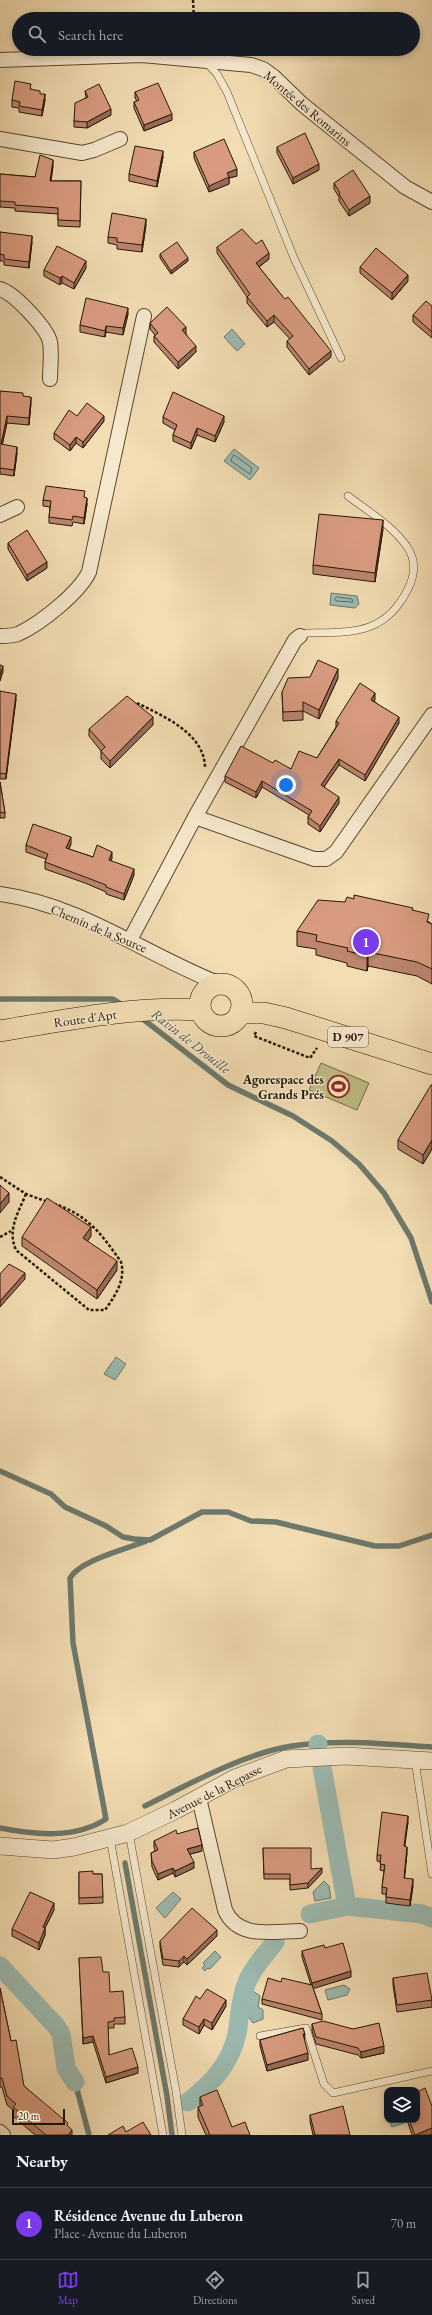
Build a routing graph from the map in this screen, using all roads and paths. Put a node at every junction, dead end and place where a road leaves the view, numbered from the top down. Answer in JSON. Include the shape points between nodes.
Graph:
{"nodes":[{"id":1,"x":193,"y":0,"type":"edge"},
{"id":2,"x":194,"y":12,"type":"edge"},
{"id":3,"x":0,"y":60,"type":"edge"},
{"id":4,"x":206,"y":61,"type":"junction"},
{"id":5,"x":0,"y":139,"type":"edge"},
{"id":6,"x":120,"y":139,"type":"dead end"},
{"id":7,"x":432,"y":202,"type":"edge"},
{"id":8,"x":0,"y":290,"type":"edge"},
{"id":9,"x":144,"y":316,"type":"dead end"},
{"id":10,"x":341,"y":358,"type":"dead end"},
{"id":11,"x":50,"y":379,"type":"dead end"},
{"id":12,"x":348,"y":496,"type":"dead end"},
{"id":13,"x":17,"y":507,"type":"dead end"},
{"id":14,"x":0,"y":515,"type":"edge"},
{"id":15,"x":0,"y":636,"type":"edge"},
{"id":16,"x":300,"y":636,"type":"joint"},
{"id":17,"x":137,"y":703,"type":"edge"},
{"id":18,"x":432,"y":715,"type":"edge"},
{"id":19,"x":204,"y":772,"type":"dead end"},
{"id":20,"x":195,"y":817,"type":"junction"},
{"id":21,"x":0,"y":894,"type":"edge"},
{"id":22,"x":130,"y":940,"type":"junction"},
{"id":23,"x":207,"y":995,"type":"junction"},
{"id":24,"x":240,"y":1007,"type":"junction"},
{"id":25,"x":0,"y":1031,"type":"edge"},
{"id":26,"x":432,"y":1064,"type":"edge"},
{"id":27,"x":0,"y":1177,"type":"edge"},
{"id":28,"x":26,"y":1194,"type":"junction"},
{"id":29,"x":11,"y":1231,"type":"junction"},
{"id":30,"x":0,"y":1237,"type":"edge"},
{"id":31,"x":415,"y":1760,"type":"junction"},
{"id":32,"x":432,"y":1761,"type":"edge"},
{"id":33,"x":199,"y":1798,"type":"junction"},
{"id":34,"x":128,"y":1833,"type":"junction"},
{"id":35,"x":110,"y":1838,"type":"junction"},
{"id":36,"x":0,"y":1846,"type":"edge"},
{"id":37,"x":432,"y":1874,"type":"edge"},
{"id":38,"x":300,"y":1931,"type":"dead end"},
{"id":39,"x":260,"y":2036,"type":"dead end"},
{"id":40,"x":432,"y":2071,"type":"edge"},
{"id":41,"x":0,"y":2132,"type":"edge"},
{"id":42,"x":3,"y":2135,"type":"edge"},
{"id":43,"x":163,"y":2135,"type":"edge"},
{"id":44,"x":182,"y":2135,"type":"edge"}],
"edges":[{"from":1,"to":2,"type":"path"},
{"from":3,"to":4,"type":"street","name":"Montée des Romarins","via":[[142,56]]},
{"from":4,"to":7,"type":"street","name":"Montée des Romarins","via":[[251,65],[263,69],[405,187]]},
{"from":4,"to":10,"type":"lane","via":[[217,74],[226,92],[294,258]]},
{"from":5,"to":6,"type":"street","via":[[82,153]]},
{"from":8,"to":11,"type":"street","via":[[12,295],[21,303],[47,335],[50,347]]},
{"from":9,"to":15,"type":"street","via":[[89,572],[71,596],[27,629],[12,636]]},
{"from":12,"to":16,"type":"lane","via":[[388,526],[407,548],[414,564],[412,582],[397,608],[378,624],[353,631],[307,633]]},
{"from":13,"to":14,"type":"street"},
{"from":16,"to":20,"type":"street","via":[[295,640]]},
{"from":17,"to":19,"type":"path","via":[[168,718],[192,739],[204,759]]},
{"from":18,"to":20,"type":"street","via":[[330,858],[314,859]]},
{"from":20,"to":22,"type":"street"},
{"from":21,"to":22,"type":"street","name":"Chemin de la Source","via":[[44,904]]},
{"from":22,"to":23,"type":"street","name":"Chemin de la Source","via":[[193,972]]},
{"from":23,"to":24,"type":"main road","via":[[234,989]]},
{"from":23,"to":24,"type":"main road","via":[[206,1020],[221,1026],[235,1020]]},
{"from":23,"to":25,"type":"main road","name":"Route d'Apt","via":[[163,1009]]},
{"from":24,"to":26,"type":"main road","number":"D 907"},
{"from":27,"to":28,"type":"path"},
{"from":28,"to":29,"type":"path"},
{"from":28,"to":29,"type":"path","via":[[67,1208],[90,1222],[121,1262],[123,1270],[116,1295],[105,1310],[89,1310],[16,1250]]},
{"from":29,"to":30,"type":"path"},
{"from":31,"to":32,"type":"street","name":"Avenue de la Repasse"},
{"from":31,"to":33,"type":"street","name":"Avenue de la Repasse","via":[[346,1756],[286,1759],[240,1776]]},
{"from":31,"to":37,"type":"lane"},
{"from":33,"to":34,"type":"street","name":"Avenue de la Repasse"},
{"from":33,"to":38,"type":"street","via":[[230,1922],[240,1929]]},
{"from":34,"to":35,"type":"street","name":"Avenue de la Repasse"},
{"from":34,"to":44,"type":"lane","via":[[175,2084]]},
{"from":35,"to":36,"type":"street","name":"Avenue de la Repasse","via":[[53,1850]]},
{"from":35,"to":43,"type":"lane"},
{"from":39,"to":40,"type":"lane","via":[[306,2028],[324,2084],[333,2092]]},
{"from":41,"to":42,"type":"street"}]}
